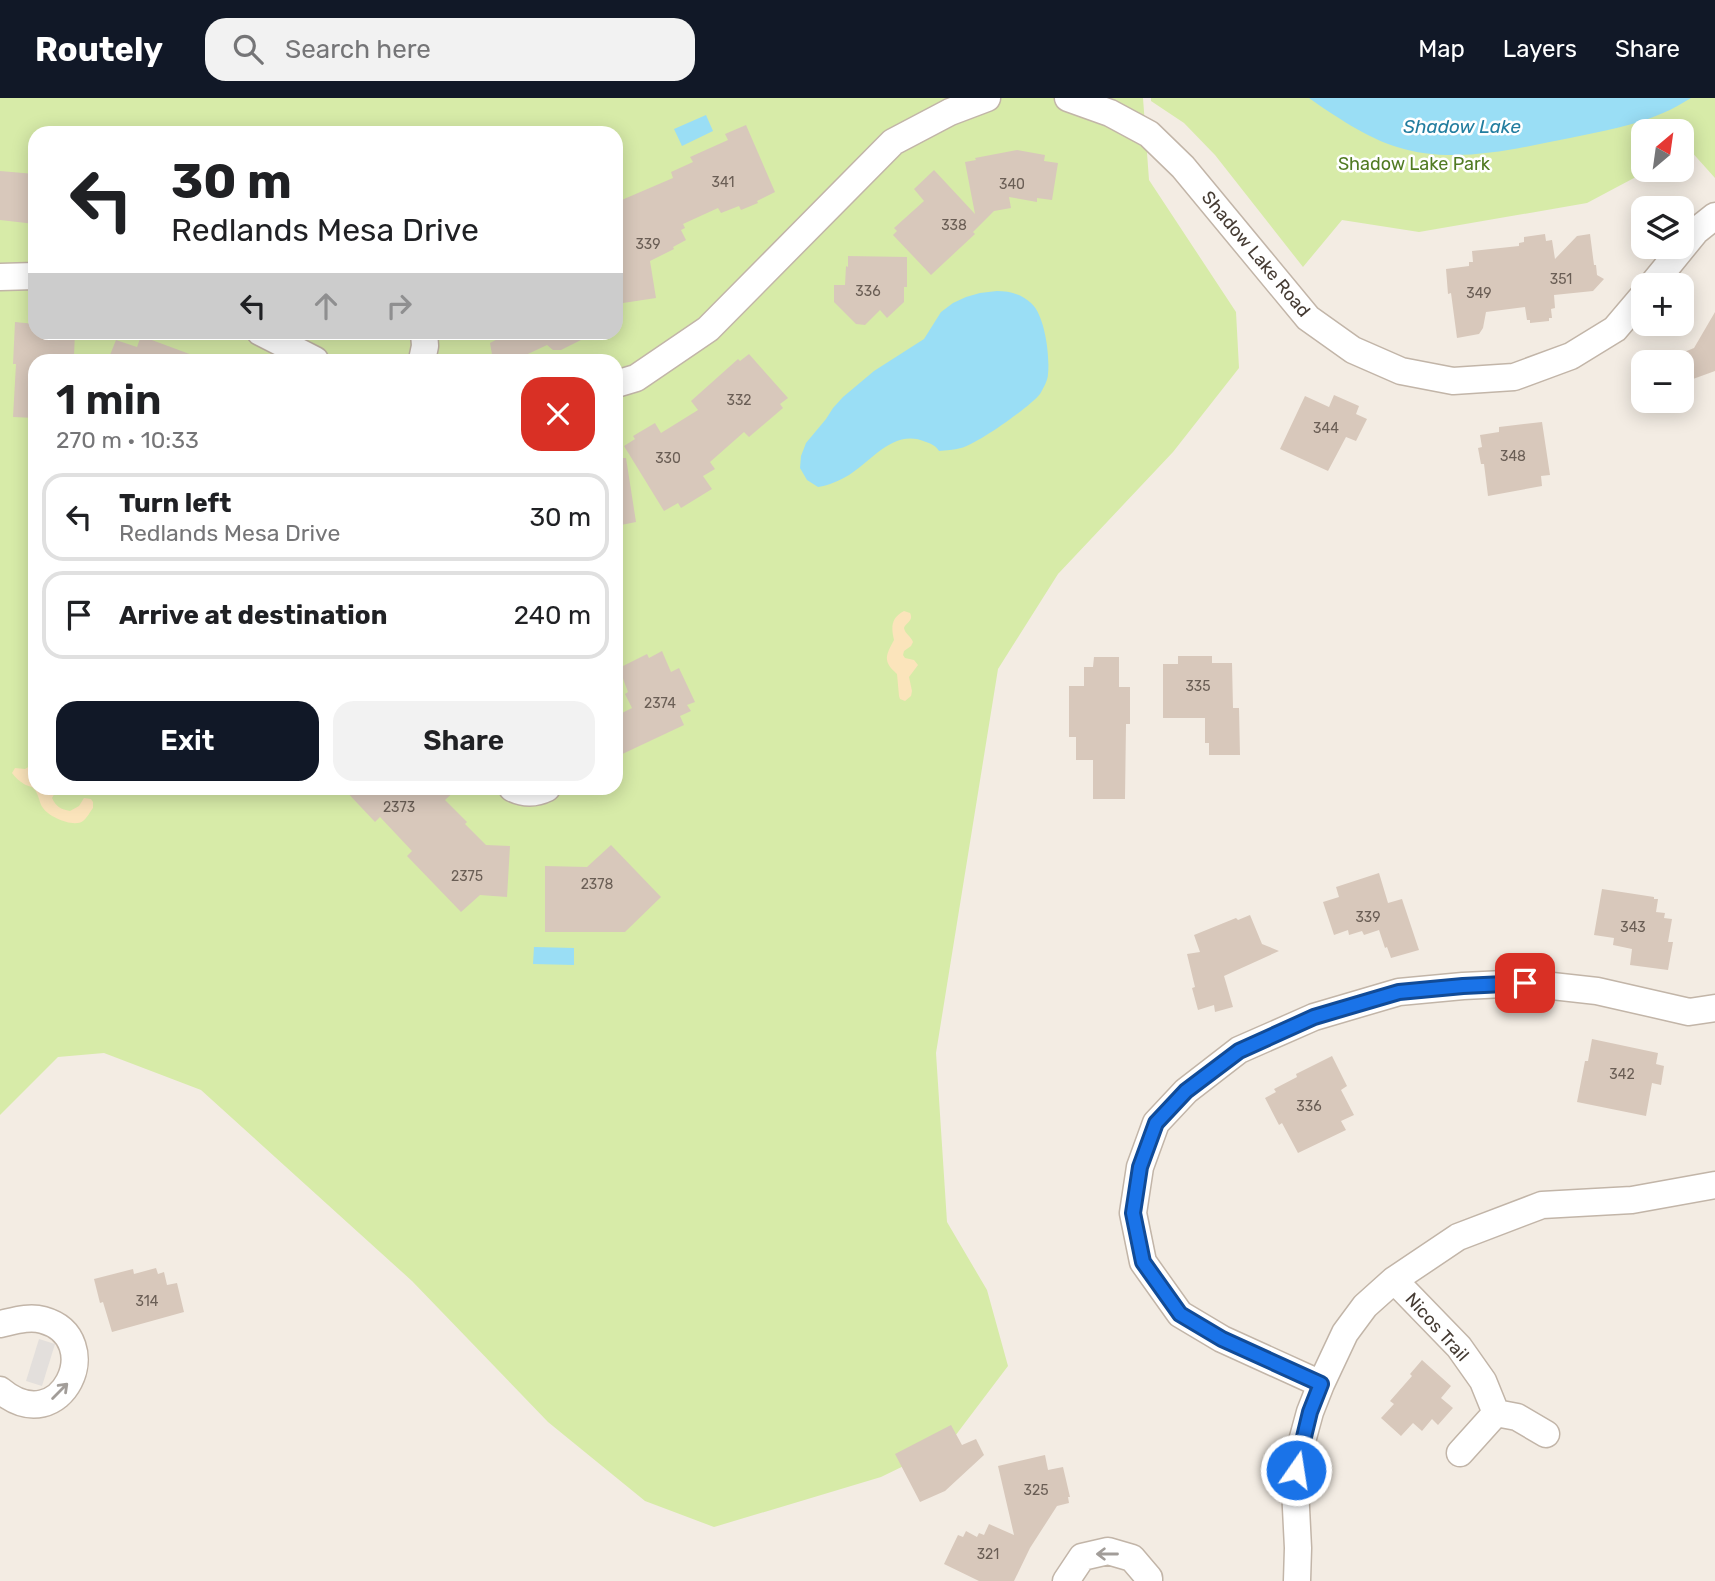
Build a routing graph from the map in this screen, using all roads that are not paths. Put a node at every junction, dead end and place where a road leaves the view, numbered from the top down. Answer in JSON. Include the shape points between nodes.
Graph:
{"nodes":[{"id":1,"x":987,"y":98,"type":"edge"},
{"id":2,"x":1068,"y":98,"type":"edge"},
{"id":3,"x":1715,"y":216,"type":"edge"},
{"id":4,"x":1662,"y":273,"type":"edge"},
{"id":5,"x":28,"y":276,"type":"edge"},
{"id":6,"x":0,"y":277,"type":"edge"},
{"id":7,"x":1631,"y":310,"type":"edge"},
{"id":8,"x":275,"y":340,"type":"edge"},
{"id":9,"x":303,"y":354,"type":"edge"},
{"id":10,"x":623,"y":382,"type":"edge"},
{"id":11,"x":1715,"y":1009,"type":"edge"},
{"id":12,"x":1715,"y":1185,"type":"edge"},
{"id":13,"x":1394,"y":1280,"type":"junction"},
{"id":14,"x":0,"y":1324,"type":"edge"},
{"id":15,"x":1321,"y":1384,"type":"junction"},
{"id":16,"x":0,"y":1390,"type":"edge"},
{"id":17,"x":1496,"y":1413,"type":"junction"},
{"id":18,"x":1546,"y":1434,"type":"dead end"},
{"id":19,"x":1460,"y":1453,"type":"dead end"},
{"id":20,"x":1066,"y":1581,"type":"edge"},
{"id":21,"x":1149,"y":1581,"type":"edge"},
{"id":22,"x":1297,"y":1581,"type":"edge"}],
"edges":[{"from":1,"to":10,"type":"street","via":[[894,142],[708,329],[636,378]]},
{"from":2,"to":7,"type":"street","name":"Shadow Lake Road","via":[[1149,134],[1183,167],[1308,318],[1353,350],[1401,371],[1453,381],[1514,377],[1571,356],[1615,329]]},
{"from":3,"to":4,"type":"street"},
{"from":5,"to":6,"type":"street"},
{"from":8,"to":9,"type":"street"},
{"from":11,"to":15,"type":"street","via":[[1689,1012],[1597,991],[1525,983],[1399,992],[1314,1017],[1239,1051],[1186,1091],[1156,1123],[1140,1167],[1133,1213],[1143,1262],[1180,1314],[1222,1339]]},
{"from":12,"to":13,"type":"street","via":[[1632,1200],[1542,1205],[1458,1237]]},
{"from":13,"to":15,"type":"street","via":[[1364,1306],[1345,1333]]},
{"from":13,"to":17,"type":"street","name":"Nicos Trail","via":[[1459,1347],[1483,1381]]},
{"from":16,"to":14,"type":"street","one_way":true,"via":[[23,1403],[51,1400],[63,1391],[75,1364],[67,1336],[43,1319]]},
{"from":15,"to":22,"type":"street","via":[[1296,1470]]},
{"from":17,"to":18,"type":"street","via":[[1517,1417]]},
{"from":17,"to":19,"type":"street"},
{"from":21,"to":20,"type":"street","one_way":true,"via":[[1132,1558],[1108,1551],[1082,1557]]}]}
